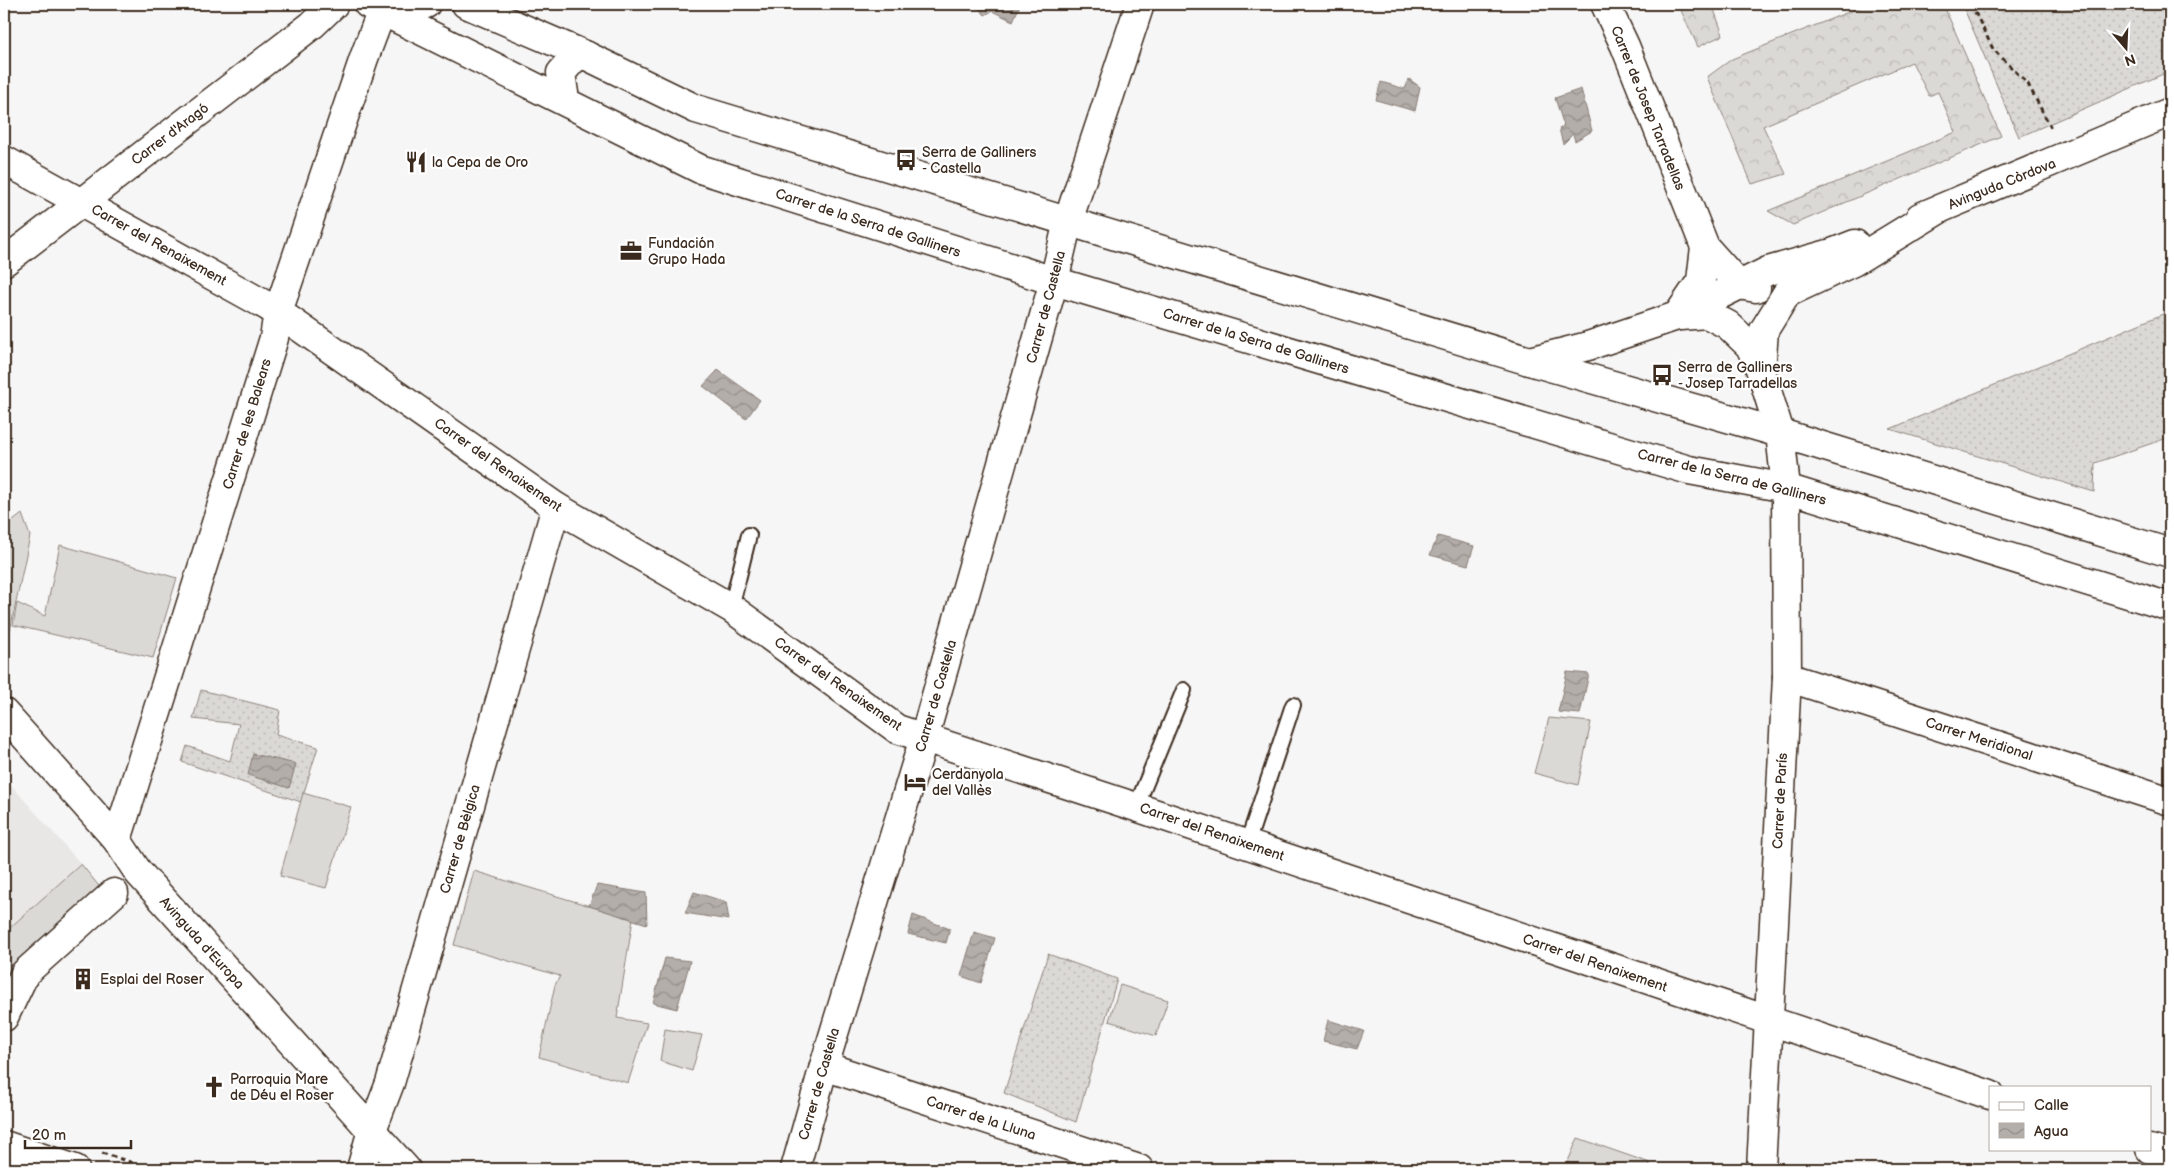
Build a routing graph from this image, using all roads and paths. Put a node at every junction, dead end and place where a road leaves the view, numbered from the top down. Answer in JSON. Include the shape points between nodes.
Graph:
{"nodes":[{"id":1,"x":334,"y":4,"type":"edge"},
{"id":2,"x":426,"y":4,"type":"edge"},
{"id":3,"x":466,"y":4,"type":"edge"},
{"id":4,"x":1140,"y":4,"type":"edge"},
{"id":5,"x":1605,"y":4,"type":"edge"},
{"id":6,"x":1971,"y":4,"type":"edge"},
{"id":7,"x":384,"y":5,"type":"edge"},
{"id":8,"x":585,"y":55,"type":"junction"},
{"id":9,"x":565,"y":100,"type":"junction"},
{"id":10,"x":2170,"y":112,"type":"edge"},
{"id":11,"x":2066,"y":157,"type":"junction"},
{"id":12,"x":4,"y":160,"type":"edge"},
{"id":13,"x":80,"y":202,"type":"junction"},
{"id":14,"x":1938,"y":210,"type":"junction"},
{"id":15,"x":1070,"y":213,"type":"junction"},
{"id":16,"x":1705,"y":247,"type":"junction"},
{"id":17,"x":4,"y":262,"type":"edge"},
{"id":18,"x":1054,"y":282,"type":"junction"},
{"id":19,"x":1739,"y":285,"type":"junction"},
{"id":20,"x":1788,"y":293,"type":"junction"},
{"id":21,"x":278,"y":312,"type":"junction"},
{"id":22,"x":1677,"y":316,"type":"junction"},
{"id":23,"x":1529,"y":361,"type":"junction"},
{"id":24,"x":1761,"y":371,"type":"junction"},
{"id":25,"x":1780,"y":433,"type":"junction"},
{"id":26,"x":1786,"y":488,"type":"junction"},
{"id":27,"x":556,"y":507,"type":"junction"},
{"id":28,"x":749,"y":534,"type":"dead end"},
{"id":29,"x":2170,"y":553,"type":"edge"},
{"id":30,"x":2170,"y":607,"type":"edge"},
{"id":31,"x":731,"y":608,"type":"junction"},
{"id":32,"x":1787,"y":677,"type":"junction"},
{"id":33,"x":1184,"y":690,"type":"dead end"},
{"id":34,"x":1293,"y":705,"type":"dead end"},
{"id":35,"x":4,"y":713,"type":"edge"},
{"id":36,"x":924,"y":738,"type":"junction"},
{"id":37,"x":2170,"y":801,"type":"edge"},
{"id":38,"x":1136,"y":807,"type":"junction"},
{"id":39,"x":117,"y":840,"type":"junction"},
{"id":40,"x":1247,"y":844,"type":"junction"},
{"id":41,"x":114,"y":893,"type":"dead end"},
{"id":42,"x":4,"y":1017,"type":"edge"},
{"id":43,"x":1768,"y":1022,"type":"junction"},
{"id":44,"x":824,"y":1066,"type":"junction"},
{"id":45,"x":1989,"y":1096,"type":"edge"},
{"id":46,"x":372,"y":1130,"type":"junction"},
{"id":47,"x":4,"y":1145,"type":"edge"},
{"id":48,"x":2152,"y":1150,"type":"edge"},
{"id":49,"x":2170,"y":1155,"type":"edge"},
{"id":50,"x":75,"y":1169,"type":"edge"},
{"id":51,"x":361,"y":1169,"type":"edge"},
{"id":52,"x":406,"y":1169,"type":"edge"},
{"id":53,"x":795,"y":1169,"type":"edge"},
{"id":54,"x":1139,"y":1169,"type":"edge"},
{"id":55,"x":1761,"y":1169,"type":"edge"}],
"edges":[{"from":1,"to":13,"type":"street","name":"Carrer d'Aragó","via":[[312,25]]},
{"from":2,"to":7,"type":"street","via":[[418,7]]},
{"from":3,"to":8,"type":"street"},
{"from":4,"to":15,"type":"street","name":"Carrer de Castella"},
{"from":5,"to":16,"type":"street","name":"Carrer de Josep Tarradellas","via":[[1625,46]]},
{"from":6,"to":11,"type":"path","via":[[1993,49],[2028,84]]},
{"from":7,"to":9,"type":"street","name":"Carrer de la Serra de Galliners"},
{"from":7,"to":21,"type":"street","name":"Carrer de les Balears"},
{"from":8,"to":9,"type":"street","via":[[574,58],[561,74]]},
{"from":8,"to":15,"type":"street","via":[[696,109]]},
{"from":9,"to":18,"type":"street","name":"Carrer de la Serra de Galliners","via":[[700,170]]},
{"from":10,"to":11,"type":"street","name":"Avinguda Còrdova"},
{"from":11,"to":14,"type":"street","name":"Avinguda Còrdova"},
{"from":12,"to":13,"type":"street","name":"Carrer del Renaixement"},
{"from":13,"to":17,"type":"street","name":"Carrer d'Aragó"},
{"from":13,"to":21,"type":"street","name":"Carrer del Renaixement"},
{"from":14,"to":19,"type":"street","name":"Avinguda Còrdova","via":[[1832,253],[1768,271]]},
{"from":14,"to":20,"type":"street","via":[[1854,262]]},
{"from":15,"to":18,"type":"street","name":"Carrer de Castella"},
{"from":15,"to":23,"type":"street"},
{"from":16,"to":19,"type":"street"},
{"from":16,"to":22,"type":"street","via":[[1701,281]]},
{"from":18,"to":26,"type":"street","name":"Carrer de la Serra de Galliners","via":[[1689,470]]},
{"from":18,"to":36,"type":"street","name":"Carrer de Castella"},
{"from":19,"to":20,"type":"street"},
{"from":19,"to":22,"type":"street","name":"Avinguda Còrdova"},
{"from":20,"to":24,"type":"street","via":[[1764,330]]},
{"from":21,"to":27,"type":"street","name":"Carrer del Renaixement"},
{"from":21,"to":39,"type":"street","name":"Carrer de les Balears","via":[[274,338]]},
{"from":22,"to":23,"type":"street","via":[[1588,346]]},
{"from":22,"to":24,"type":"street","via":[[1707,314],[1728,325],[1750,346]]},
{"from":23,"to":25,"type":"street"},
{"from":24,"to":25,"type":"street","name":"Carrer de París"},
{"from":25,"to":26,"type":"street","name":"Carrer de París"},
{"from":25,"to":29,"type":"street"},
{"from":26,"to":30,"type":"street","name":"Carrer de la Serra de Galliners"},
{"from":26,"to":32,"type":"street","name":"Carrer de París"},
{"from":27,"to":31,"type":"street","name":"Carrer del Renaixement"},
{"from":27,"to":46,"type":"street","name":"Carrer de Bèlgica","via":[[390,1083]]},
{"from":28,"to":31,"type":"lane"},
{"from":31,"to":36,"type":"street","name":"Carrer del Renaixement","via":[[897,730]]},
{"from":32,"to":37,"type":"street","name":"Carrer Meridional"},
{"from":32,"to":43,"type":"street","name":"Carrer de París"},
{"from":33,"to":38,"type":"lane"},
{"from":34,"to":40,"type":"lane"},
{"from":35,"to":39,"type":"street","name":"Avinguda d'Europa"},
{"from":36,"to":38,"type":"street","name":"Carrer del Renaixement"},
{"from":36,"to":44,"type":"street","name":"Carrer de Castella"},
{"from":38,"to":40,"type":"street","name":"Carrer del Renaixement"},
{"from":39,"to":46,"type":"street","name":"Avinguda d'Europa","via":[[138,872]]},
{"from":40,"to":43,"type":"street","name":"Carrer del Renaixement"},
{"from":41,"to":42,"type":"street","via":[[25,973]]},
{"from":43,"to":45,"type":"street","name":"Carrer del Renaixement"},
{"from":43,"to":55,"type":"street","name":"Carrer de París"},
{"from":44,"to":53,"type":"street","name":"Carrer de Castella"},
{"from":44,"to":54,"type":"street","name":"Carrer de la Lluna"},
{"from":46,"to":51,"type":"street","name":"Carrer de Bèlgica"},
{"from":46,"to":52,"type":"street","name":"Avinguda d'Europa"},
{"from":47,"to":50,"type":"street"},
{"from":48,"to":49,"type":"street"}]}
